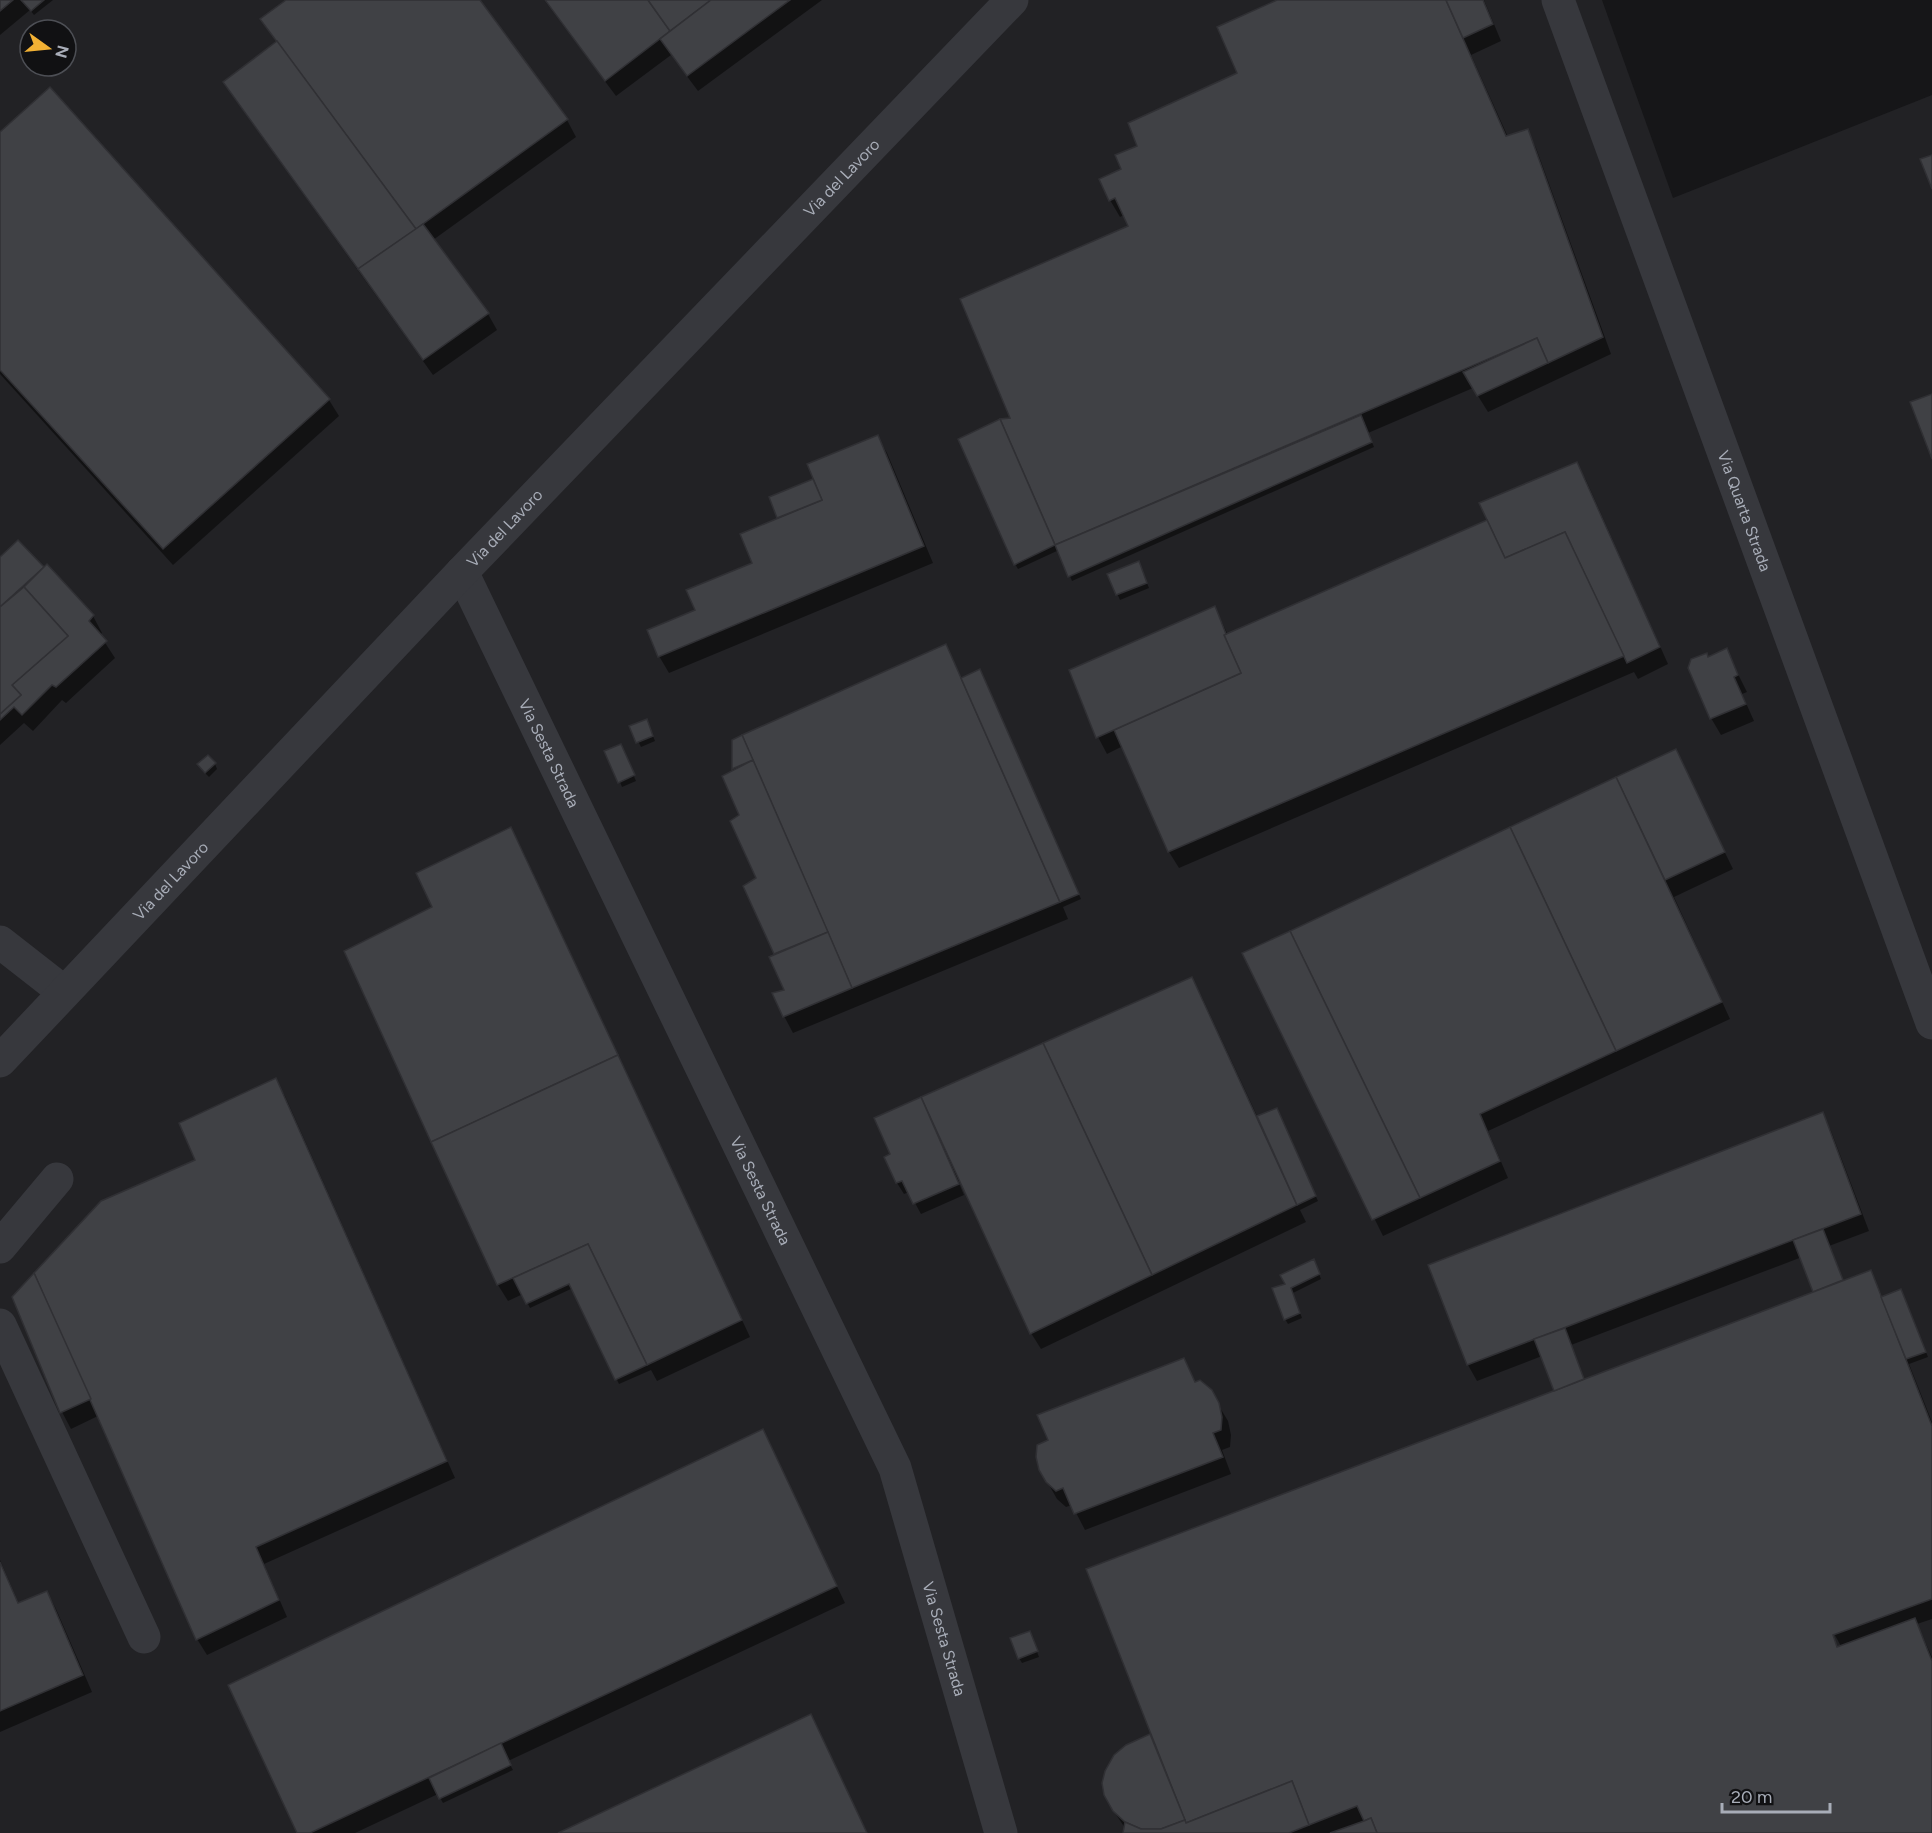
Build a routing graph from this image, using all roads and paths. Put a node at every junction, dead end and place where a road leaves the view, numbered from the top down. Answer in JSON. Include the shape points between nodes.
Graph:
{"nodes":[{"id":1,"x":1012,"y":0,"type":"edge"},
{"id":2,"x":1558,"y":0,"type":"edge"},
{"id":3,"x":462,"y":572,"type":"junction"},
{"id":4,"x":0,"y":942,"type":"edge"},
{"id":5,"x":64,"y":992,"type":"junction"},
{"id":6,"x":1932,"y":1023,"type":"edge"},
{"id":7,"x":0,"y":1061,"type":"edge"},
{"id":8,"x":57,"y":1179,"type":"dead end"},
{"id":9,"x":0,"y":1247,"type":"edge"},
{"id":10,"x":0,"y":1325,"type":"edge"},
{"id":11,"x":144,"y":1637,"type":"dead end"},
{"id":12,"x":1001,"y":1833,"type":"edge"}],
"edges":[{"from":1,"to":3,"type":"street","name":"Via del Lavoro"},
{"from":2,"to":6,"type":"street","name":"Via Quarta Strada"},
{"from":3,"to":5,"type":"street","name":"Via del Lavoro"},
{"from":3,"to":12,"type":"street","name":"Via Sesta Strada","via":[[895,1468]]},
{"from":4,"to":5,"type":"street"},
{"from":5,"to":7,"type":"street","name":"Via del Lavoro"},
{"from":8,"to":9,"type":"street"},
{"from":10,"to":11,"type":"street"}]}
